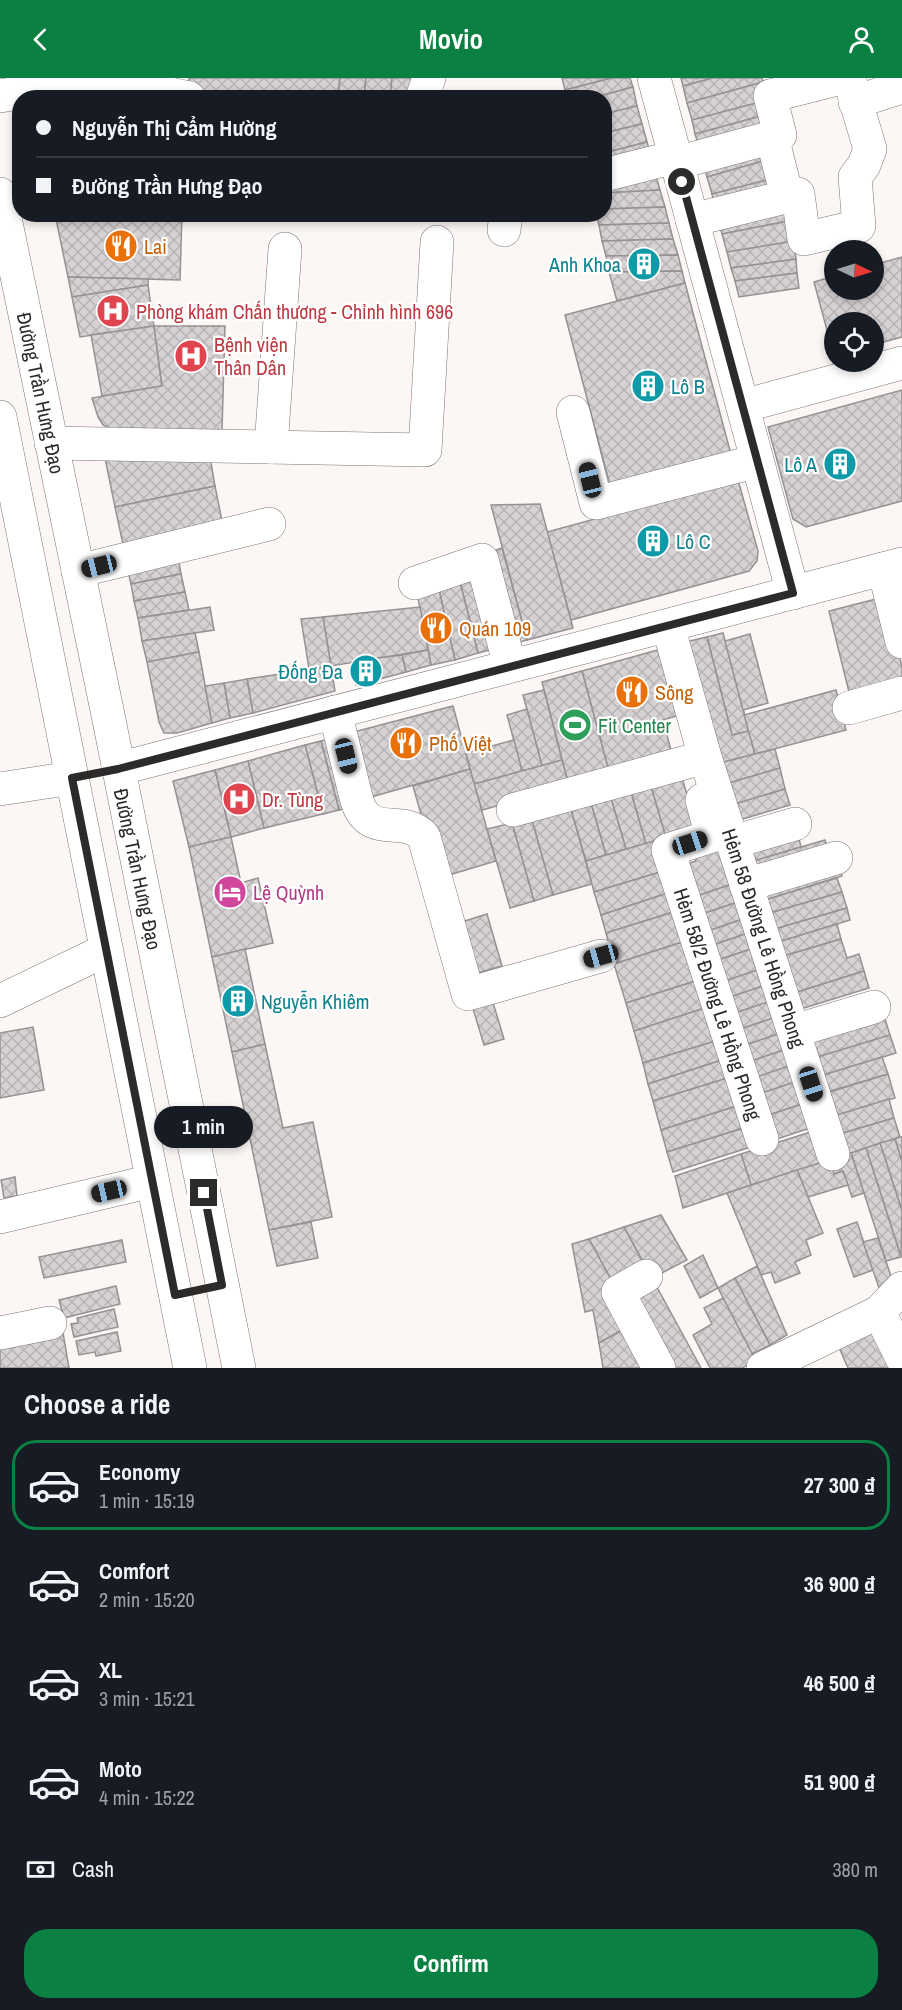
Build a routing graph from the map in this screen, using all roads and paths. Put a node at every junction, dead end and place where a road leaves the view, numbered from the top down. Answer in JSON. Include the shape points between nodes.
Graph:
{"nodes":[{"id":1,"x":654,"y":78,"type":"edge"},
{"id":2,"x":848,"y":86,"type":"edge"},
{"id":3,"x":902,"y":87,"type":"edge"},
{"id":4,"x":34,"y":90,"type":"edge"},
{"id":5,"x":173,"y":90,"type":"edge"},
{"id":6,"x":772,"y":137,"type":"junction"},
{"id":7,"x":676,"y":160,"type":"junction"},
{"id":8,"x":612,"y":173,"type":"edge"},
{"id":9,"x":0,"y":194,"type":"edge"},
{"id":10,"x":787,"y":196,"type":"junction"},
{"id":11,"x":692,"y":220,"type":"junction"},
{"id":12,"x":437,"y":242,"type":"dead end"},
{"id":13,"x":285,"y":249,"type":"dead end"},
{"id":14,"x":902,"y":363,"type":"edge"},
{"id":15,"x":742,"y":406,"type":"junction"},
{"id":16,"x":573,"y":412,"type":"dead end"},
{"id":17,"x":0,"y":417,"type":"edge"},
{"id":18,"x":51,"y":443,"type":"junction"},
{"id":19,"x":271,"y":447,"type":"junction"},
{"id":20,"x":757,"y":461,"type":"junction"},
{"id":21,"x":269,"y":524,"type":"dead end"},
{"id":22,"x":893,"y":567,"type":"edge"},
{"id":23,"x":78,"y":571,"type":"junction"},
{"id":24,"x":415,"y":583,"type":"dead end"},
{"id":25,"x":793,"y":593,"type":"junction"},
{"id":26,"x":668,"y":626,"type":"junction"},
{"id":27,"x":902,"y":642,"type":"edge"},
{"id":28,"x":510,"y":666,"type":"junction"},
{"id":29,"x":902,"y":693,"type":"edge"},
{"id":30,"x":849,"y":708,"type":"dead end"},
{"id":31,"x":335,"y":712,"type":"junction"},
{"id":32,"x":698,"y":758,"type":"junction"},
{"id":33,"x":118,"y":769,"type":"junction"},
{"id":34,"x":72,"y":778,"type":"junction"},
{"id":35,"x":0,"y":789,"type":"edge"},
{"id":36,"x":513,"y":810,"type":"dead end"},
{"id":37,"x":795,"y":824,"type":"dead end"},
{"id":38,"x":733,"y":842,"type":"junction"},
{"id":39,"x":836,"y":858,"type":"dead end"},
{"id":40,"x":747,"y":885,"type":"junction"},
{"id":41,"x":106,"y":950,"type":"junction"},
{"id":42,"x":601,"y":956,"type":"dead end"},
{"id":43,"x":0,"y":1001,"type":"edge"},
{"id":44,"x":874,"y":1007,"type":"dead end"},
{"id":45,"x":794,"y":1031,"type":"junction"},
{"id":46,"x":762,"y":1139,"type":"dead end"},
{"id":47,"x":833,"y":1154,"type":"dead end"},
{"id":48,"x":152,"y":1181,"type":"junction"},
{"id":49,"x":0,"y":1217,"type":"edge"},
{"id":50,"x":646,"y":1276,"type":"dead end"},
{"id":51,"x":222,"y":1285,"type":"junction"},
{"id":52,"x":902,"y":1288,"type":"edge"},
{"id":53,"x":175,"y":1295,"type":"junction"},
{"id":54,"x":879,"y":1312,"type":"junction"},
{"id":55,"x":50,"y":1323,"type":"dead end"},
{"id":56,"x":0,"y":1333,"type":"edge"},
{"id":57,"x":902,"y":1358,"type":"edge"},
{"id":58,"x":190,"y":1368,"type":"edge"},
{"id":59,"x":239,"y":1368,"type":"edge"},
{"id":60,"x":659,"y":1368,"type":"edge"},
{"id":61,"x":763,"y":1368,"type":"edge"}],
"edges":[{"from":1,"to":7,"type":"main road"},
{"from":2,"to":3,"type":"main road"},
{"from":2,"to":6,"type":"main road","via":[[770,96],[780,135]]},
{"from":2,"to":10,"type":"main road","via":[[870,149],[855,177],[859,226],[804,239],[798,194]]},
{"from":4,"to":5,"type":"main road","via":[[101,78]]},
{"from":6,"to":7,"type":"main road"},
{"from":6,"to":10,"type":"main road"},
{"from":7,"to":8,"type":"main road"},
{"from":7,"to":11,"type":"main road"},
{"from":9,"to":18,"type":"main road","name":"Đường Trần Hưng Đạo"},
{"from":10,"to":11,"type":"main road"},
{"from":11,"to":15,"type":"main road"},
{"from":12,"to":19,"type":"main road","via":[[425,450]]},
{"from":13,"to":19,"type":"main road"},
{"from":14,"to":15,"type":"main road"},
{"from":15,"to":20,"type":"main road"},
{"from":16,"to":20,"type":"main road","via":[[596,503]]},
{"from":17,"to":34,"type":"main road"},
{"from":18,"to":19,"type":"main road"},
{"from":18,"to":23,"type":"main road","name":"Đường Trần Hưng Đạo"},
{"from":20,"to":25,"type":"main road"},
{"from":21,"to":23,"type":"main road"},
{"from":22,"to":25,"type":"main road"},
{"from":22,"to":27,"type":"main road"},
{"from":23,"to":33,"type":"main road","name":"Đường Trần Hưng Đạo"},
{"from":24,"to":28,"type":"main road","via":[[482,560]]},
{"from":25,"to":26,"type":"main road"},
{"from":26,"to":28,"type":"main road"},
{"from":26,"to":32,"type":"main road","name":"Hẻm 58 Đường Lê Hồng Phong"},
{"from":28,"to":31,"type":"main road"},
{"from":29,"to":30,"type":"main road"},
{"from":31,"to":33,"type":"main road"},
{"from":31,"to":42,"type":"main road","via":[[363,814],[378,824],[412,827],[424,837],[468,994]]},
{"from":32,"to":36,"type":"main road"},
{"from":32,"to":38,"type":"main road","name":"Hẻm 58 Đường Lê Hồng Phong"},
{"from":32,"to":46,"type":"main road","name":"Hẻm 58/2 Đường Lê Hồng Phong","via":[[712,836],[668,850]]},
{"from":33,"to":34,"type":"main road"},
{"from":33,"to":51,"type":"main road","name":"Đường Trần Hưng Đạo"},
{"from":34,"to":35,"type":"main road"},
{"from":34,"to":41,"type":"main road"},
{"from":37,"to":38,"type":"main road"},
{"from":38,"to":40,"type":"main road","name":"Hẻm 58 Đường Lê Hồng Phong"},
{"from":39,"to":40,"type":"main road"},
{"from":40,"to":45,"type":"main road","name":"Hẻm 58 Đường Lê Hồng Phong"},
{"from":41,"to":43,"type":"main road"},
{"from":41,"to":48,"type":"main road"},
{"from":44,"to":45,"type":"main road"},
{"from":45,"to":47,"type":"main road","name":"Hẻm 58 Đường Lê Hồng Phong"},
{"from":48,"to":49,"type":"main road"},
{"from":48,"to":53,"type":"main road"},
{"from":50,"to":60,"type":"main road","via":[[618,1292]]},
{"from":51,"to":53,"type":"main road"},
{"from":51,"to":59,"type":"main road","name":"Đường Trần Hưng Đạo"},
{"from":52,"to":54,"type":"main road"},
{"from":53,"to":58,"type":"main road"},
{"from":54,"to":57,"type":"main road"},
{"from":54,"to":61,"type":"main road"},
{"from":55,"to":56,"type":"main road"}]}
